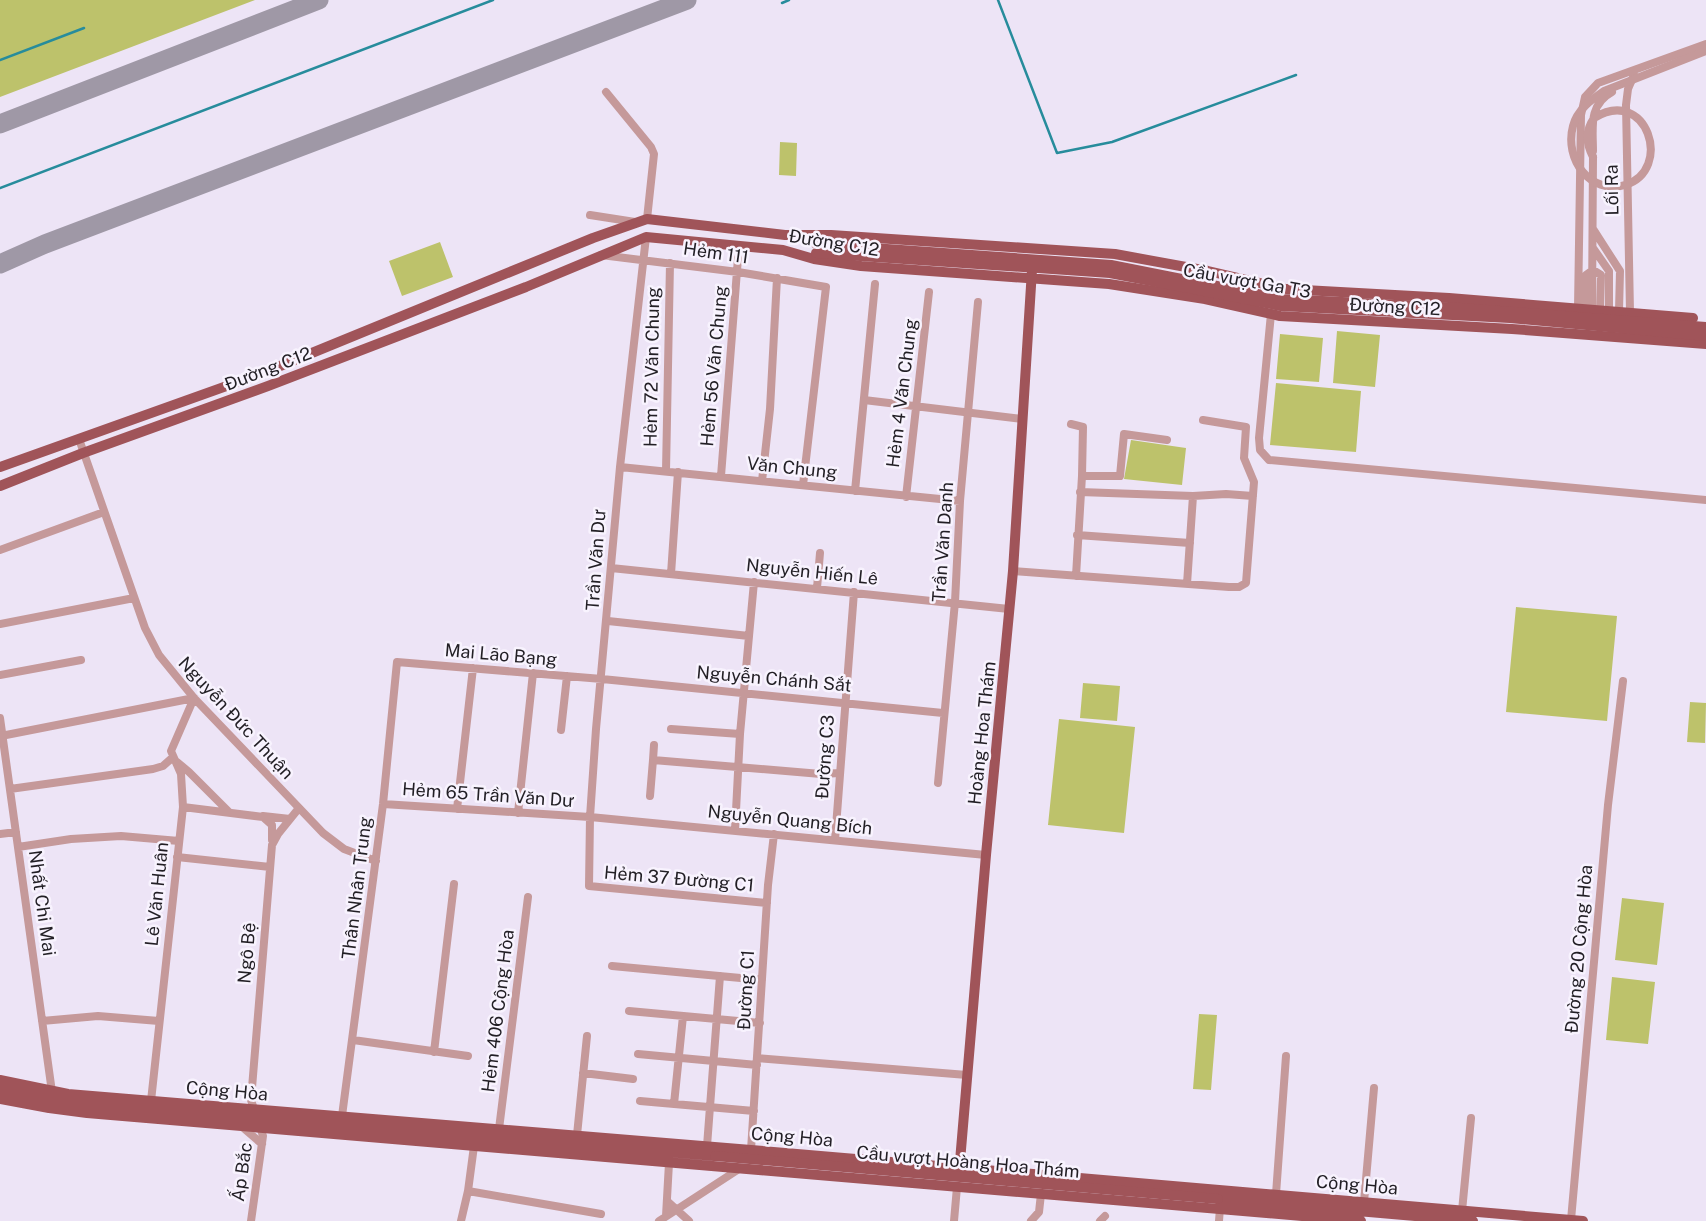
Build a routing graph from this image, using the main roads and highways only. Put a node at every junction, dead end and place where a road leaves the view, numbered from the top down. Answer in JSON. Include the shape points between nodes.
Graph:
{"nodes":[{"id":1,"x":785,"y":235,"type":"junction"},
{"id":2,"x":816,"y":248,"type":"junction"},
{"id":3,"x":1033,"y":248,"type":"junction"},
{"id":4,"x":783,"y":250,"type":"junction"},
{"id":5,"x":1031,"y":277,"type":"junction"},
{"id":6,"x":1449,"y":298,"type":"junction"},
{"id":7,"x":1602,"y":310,"type":"junction"},
{"id":8,"x":1698,"y":318,"type":"edge"},
{"id":9,"x":1441,"y":325,"type":"junction"},
{"id":10,"x":1706,"y":327,"type":"edge"},
{"id":11,"x":1598,"y":334,"type":"junction"},
{"id":12,"x":1706,"y":336,"type":"edge"},
{"id":13,"x":1628,"y":337,"type":"junction"},
{"id":14,"x":1694,"y":343,"type":"junction"},
{"id":15,"x":1706,"y":345,"type":"edge"},
{"id":16,"x":0,"y":467,"type":"edge"},
{"id":17,"x":0,"y":486,"type":"edge"},
{"id":18,"x":0,"y":1080,"type":"edge"},
{"id":19,"x":0,"y":1089,"type":"edge"},
{"id":20,"x":0,"y":1099,"type":"edge"},
{"id":21,"x":257,"y":1118,"type":"junction"},
{"id":22,"x":715,"y":1156,"type":"joint"},
{"id":23,"x":906,"y":1163,"type":"junction"},
{"id":24,"x":960,"y":1167,"type":"junction"},
{"id":25,"x":1010,"y":1171,"type":"junction"},
{"id":26,"x":904,"y":1183,"type":"junction"},
{"id":27,"x":957,"y":1187,"type":"junction"},
{"id":28,"x":1009,"y":1191,"type":"junction"},
{"id":29,"x":1219,"y":1204,"type":"junction"},
{"id":30,"x":1571,"y":1220,"type":"edge"},
{"id":31,"x":1361,"y":1221,"type":"edge"},
{"id":32,"x":1473,"y":1221,"type":"edge"},
{"id":33,"x":1583,"y":1221,"type":"edge"}],
"edges":[{"from":1,"to":2,"type":"main road","name":"Cầu vượt Ga T3"},
{"from":1,"to":3,"type":"main road","name":"Đường C12"},
{"from":1,"to":16,"type":"main road","name":"Đường C12","via":[[647,219],[635,222],[263,373]]},
{"from":2,"to":4,"type":"main road","name":"Cầu vượt Ga T3"},
{"from":2,"to":10,"type":"main road","name":"Cầu vượt Ga T3","bridge":true,"via":[[1111,265],[1283,299]]},
{"from":2,"to":12,"type":"main road","name":"Cầu vượt Ga T3","bridge":true,"via":[[1110,273],[1281,306],[1510,318]]},
{"from":3,"to":5,"type":"main road","name":"Hoàng Hoa Thám"},
{"from":3,"to":6,"type":"main road","name":"Đường C12","via":[[1115,254],[1286,289]]},
{"from":4,"to":5,"type":"main road","name":"Đường C12","via":[[814,260]]},
{"from":4,"to":17,"type":"main road","name":"Đường C12","via":[[646,237],[514,292]]},
{"from":5,"to":9,"type":"main road","name":"Đường C12","via":[[1109,284],[1270,314]]},
{"from":5,"to":24,"type":"main road","name":"Hoàng Hoa Thám","via":[[1013,572]]},
{"from":6,"to":7,"type":"main road","name":"Đường C12"},
{"from":6,"to":9,"type":"main road"},
{"from":7,"to":8,"type":"main road","name":"Đường C12"},
{"from":7,"to":11,"type":"main road"},
{"from":7,"to":13,"type":"main road"},
{"from":8,"to":14,"type":"main road"},
{"from":9,"to":11,"type":"main road","name":"Đường C12"},
{"from":11,"to":13,"type":"main road","name":"Đường C12"},
{"from":13,"to":14,"type":"main road","name":"Đường C12"},
{"from":14,"to":15,"type":"main road","name":"Đường C12"},
{"from":18,"to":21,"type":"main road","name":"Cộng Hòa","via":[[52,1092],[151,1101]]},
{"from":19,"to":21,"type":"main road","name":"Cộng Hòa","via":[[71,1103]]},
{"from":20,"to":21,"type":"main road","name":"Cộng Hòa","via":[[70,1111],[240,1125]]},
{"from":21,"to":22,"type":"main road","name":"Cộng Hòa"},
{"from":21,"to":23,"type":"main road","name":"Cộng Hòa","via":[[342,1116]]},
{"from":21,"to":26,"type":"main road","name":"Cộng Hòa","via":[[474,1146]]},
{"from":22,"to":29,"type":"main road","name":"Cầu vượt Hoàng Hoa Thám","bridge":true},
{"from":23,"to":24,"type":"main road","name":"Cộng Hòa"},
{"from":23,"to":26,"type":"main road"},
{"from":24,"to":25,"type":"main road","name":"Cộng Hòa"},
{"from":24,"to":27,"type":"main road","name":"Hoàng Hoa Thám"},
{"from":25,"to":28,"type":"main road"},
{"from":25,"to":30,"type":"main road","name":"Cộng Hòa"},
{"from":26,"to":27,"type":"main road","name":"Cộng Hòa"},
{"from":27,"to":28,"type":"main road","name":"Cộng Hòa"},
{"from":28,"to":29,"type":"main road","name":"Cộng Hòa"},
{"from":29,"to":31,"type":"main road","name":"Cộng Hòa"},
{"from":29,"to":32,"type":"main road","name":"Cộng Hòa"},
{"from":30,"to":33,"type":"main road","name":"Cộng Hòa"}]}
